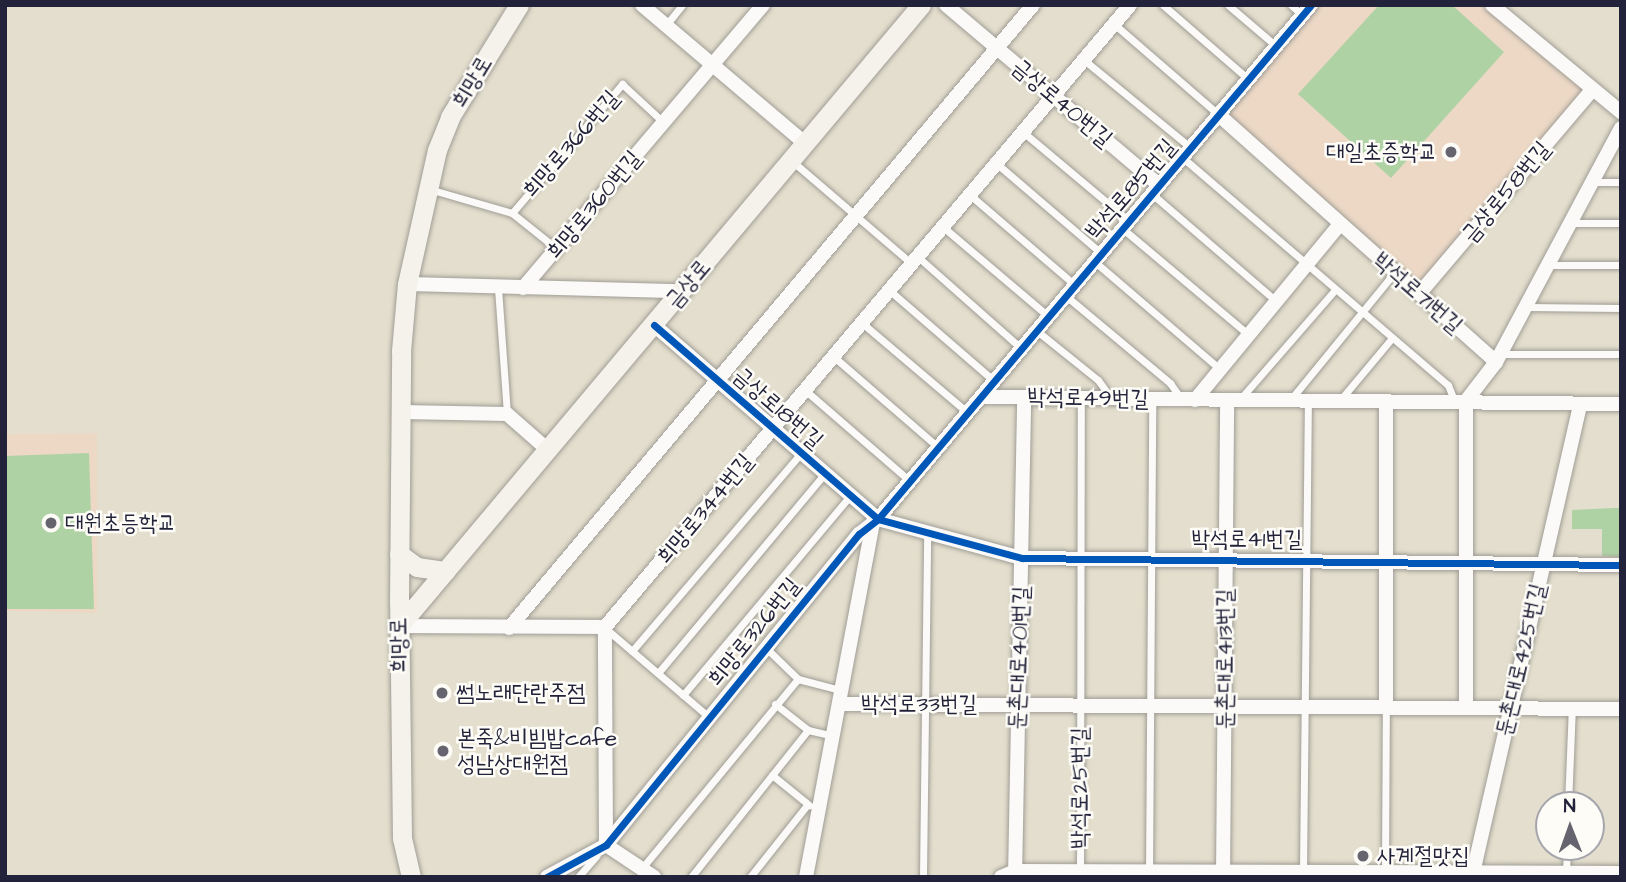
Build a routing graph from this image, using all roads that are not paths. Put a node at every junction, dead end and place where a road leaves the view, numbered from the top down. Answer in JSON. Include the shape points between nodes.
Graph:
{"nodes":[{"id":1,"x":519,"y":5,"type":"edge"},
{"id":2,"x":642,"y":5,"type":"edge"},
{"id":3,"x":682,"y":5,"type":"edge"},
{"id":4,"x":763,"y":5,"type":"edge"},
{"id":5,"x":921,"y":5,"type":"edge"},
{"id":6,"x":946,"y":5,"type":"edge"},
{"id":7,"x":1033,"y":5,"type":"edge"},
{"id":8,"x":1130,"y":5,"type":"edge"},
{"id":9,"x":1163,"y":5,"type":"edge"},
{"id":10,"x":1228,"y":5,"type":"edge"},
{"id":11,"x":1291,"y":5,"type":"edge"},
{"id":12,"x":1492,"y":5,"type":"edge"},
{"id":13,"x":1307,"y":10,"type":"edge"},
{"id":14,"x":1508,"y":11,"type":"edge"},
{"id":15,"x":1114,"y":24,"type":"junction"},
{"id":16,"x":666,"y":25,"type":"junction"},
{"id":17,"x":1276,"y":46,"type":"junction"},
{"id":18,"x":997,"y":49,"type":"junction"},
{"id":19,"x":1084,"y":60,"type":"junction"},
{"id":20,"x":712,"y":65,"type":"junction"},
{"id":21,"x":1248,"y":79,"type":"junction"},
{"id":22,"x":1592,"y":90,"type":"junction"},
{"id":23,"x":1054,"y":95,"type":"junction"},
{"id":24,"x":1621,"y":112,"type":"edge"},
{"id":25,"x":1220,"y":116,"type":"junction"},
{"id":26,"x":663,"y":122,"type":"junction"},
{"id":27,"x":1023,"y":132,"type":"junction"},
{"id":28,"x":1619,"y":133,"type":"edge"},
{"id":29,"x":806,"y":144,"type":"junction"},
{"id":30,"x":1187,"y":153,"type":"junction"},
{"id":31,"x":791,"y":161,"type":"junction"},
{"id":32,"x":996,"y":163,"type":"junction"},
{"id":33,"x":1592,"y":182,"type":"junction"},
{"id":34,"x":1621,"y":182,"type":"edge"},
{"id":35,"x":425,"y":188,"type":"junction"},
{"id":36,"x":1156,"y":189,"type":"junction"},
{"id":37,"x":970,"y":195,"type":"junction"},
{"id":38,"x":512,"y":213,"type":"junction"},
{"id":39,"x":857,"y":216,"type":"junction"},
{"id":40,"x":1570,"y":223,"type":"junction"},
{"id":41,"x":1621,"y":223,"type":"edge"},
{"id":42,"x":1340,"y":224,"type":"junction"},
{"id":43,"x":1126,"y":225,"type":"junction"},
{"id":44,"x":943,"y":226,"type":"junction"},
{"id":45,"x":557,"y":249,"type":"junction"},
{"id":46,"x":1098,"y":257,"type":"junction"},
{"id":47,"x":915,"y":261,"type":"junction"},
{"id":48,"x":1306,"y":265,"type":"junction"},
{"id":49,"x":1547,"y":265,"type":"junction"},
{"id":50,"x":1621,"y":265,"type":"edge"},
{"id":51,"x":1395,"y":272,"type":"junction"},
{"id":52,"x":407,"y":285,"type":"junction"},
{"id":53,"x":498,"y":288,"type":"junction"},
{"id":54,"x":523,"y":288,"type":"junction"},
{"id":55,"x":889,"y":290,"type":"junction"},
{"id":56,"x":1070,"y":290,"type":"junction"},
{"id":57,"x":1335,"y":290,"type":"junction"},
{"id":58,"x":682,"y":291,"type":"junction"},
{"id":59,"x":1419,"y":293,"type":"junction"},
{"id":60,"x":1277,"y":301,"type":"junction"},
{"id":61,"x":1525,"y":307,"type":"junction"},
{"id":62,"x":1621,"y":308,"type":"edge"},
{"id":63,"x":1362,"y":312,"type":"junction"},
{"id":64,"x":1048,"y":316,"type":"junction"},
{"id":65,"x":862,"y":323,"type":"junction"},
{"id":66,"x":654,"y":325,"type":"junction"},
{"id":67,"x":1037,"y":331,"type":"junction"},
{"id":68,"x":1248,"y":335,"type":"junction"},
{"id":69,"x":1392,"y":338,"type":"junction"},
{"id":70,"x":1022,"y":349,"type":"junction"},
{"id":71,"x":1621,"y":354,"type":"edge"},
{"id":72,"x":833,"y":356,"type":"junction"},
{"id":73,"x":1498,"y":358,"type":"junction"},
{"id":74,"x":1220,"y":369,"type":"junction"},
{"id":75,"x":994,"y":381,"type":"junction"},
{"id":76,"x":719,"y":382,"type":"junction"},
{"id":77,"x":806,"y":391,"type":"junction"},
{"id":78,"x":981,"y":397,"type":"junction"},
{"id":79,"x":1024,"y":397,"type":"junction"},
{"id":80,"x":1081,"y":398,"type":"junction"},
{"id":81,"x":1111,"y":398,"type":"junction"},
{"id":82,"x":1152,"y":399,"type":"junction"},
{"id":83,"x":1188,"y":400,"type":"junction"},
{"id":84,"x":1233,"y":400,"type":"junction"},
{"id":85,"x":1289,"y":400,"type":"junction"},
{"id":86,"x":1308,"y":401,"type":"junction"},
{"id":87,"x":1340,"y":401,"type":"junction"},
{"id":88,"x":1386,"y":401,"type":"junction"},
{"id":89,"x":1461,"y":402,"type":"junction"},
{"id":90,"x":1580,"y":404,"type":"junction"},
{"id":91,"x":1621,"y":404,"type":"edge"},
{"id":92,"x":401,"y":412,"type":"junction"},
{"id":93,"x":967,"y":412,"type":"junction"},
{"id":94,"x":507,"y":414,"type":"junction"},
{"id":95,"x":772,"y":428,"type":"junction"},
{"id":96,"x":938,"y":447,"type":"junction"},
{"id":97,"x":548,"y":450,"type":"junction"},
{"id":98,"x":801,"y":453,"type":"junction"},
{"id":99,"x":825,"y":473,"type":"junction"},
{"id":100,"x":910,"y":481,"type":"junction"},
{"id":101,"x":851,"y":495,"type":"junction"},
{"id":102,"x":876,"y":521,"type":"junction"},
{"id":103,"x":927,"y":532,"type":"junction"},
{"id":104,"x":399,"y":554,"type":"junction"},
{"id":105,"x":1022,"y":558,"type":"junction"},
{"id":106,"x":1081,"y":558,"type":"junction"},
{"id":107,"x":1151,"y":558,"type":"junction"},
{"id":108,"x":1225,"y":558,"type":"junction"},
{"id":109,"x":1307,"y":559,"type":"junction"},
{"id":110,"x":1386,"y":559,"type":"junction"},
{"id":111,"x":1466,"y":560,"type":"junction"},
{"id":112,"x":1543,"y":563,"type":"junction"},
{"id":113,"x":1621,"y":565,"type":"edge"},
{"id":114,"x":446,"y":571,"type":"junction"},
{"id":115,"x":399,"y":626,"type":"junction"},
{"id":116,"x":605,"y":627,"type":"junction"},
{"id":117,"x":509,"y":628,"type":"junction"},
{"id":118,"x":766,"y":648,"type":"junction"},
{"id":119,"x":632,"y":651,"type":"junction"},
{"id":120,"x":658,"y":673,"type":"junction"},
{"id":121,"x":798,"y":679,"type":"junction"},
{"id":122,"x":683,"y":695,"type":"junction"},
{"id":123,"x":840,"y":697,"type":"junction"},
{"id":124,"x":775,"y":704,"type":"junction"},
{"id":125,"x":1017,"y":704,"type":"junction"},
{"id":126,"x":925,"y":705,"type":"junction"},
{"id":127,"x":1081,"y":705,"type":"junction"},
{"id":128,"x":1151,"y":705,"type":"junction"},
{"id":129,"x":1224,"y":705,"type":"junction"},
{"id":130,"x":1306,"y":706,"type":"junction"},
{"id":131,"x":1386,"y":706,"type":"junction"},
{"id":132,"x":1466,"y":706,"type":"junction"},
{"id":133,"x":1510,"y":706,"type":"junction"},
{"id":134,"x":1572,"y":706,"type":"junction"},
{"id":135,"x":1621,"y":709,"type":"edge"},
{"id":136,"x":709,"y":717,"type":"junction"},
{"id":137,"x":808,"y":730,"type":"junction"},
{"id":138,"x":834,"y":736,"type":"junction"},
{"id":139,"x":772,"y":775,"type":"junction"},
{"id":140,"x":1569,"y":791,"type":"edge"},
{"id":141,"x":813,"y":806,"type":"junction"},
{"id":142,"x":606,"y":845,"type":"junction"},
{"id":143,"x":647,"y":873,"type":"edge"},
{"id":144,"x":1308,"y":873,"type":"edge"},
{"id":145,"x":1621,"y":873,"type":"edge"},
{"id":146,"x":1080,"y":874,"type":"edge"},
{"id":147,"x":1149,"y":874,"type":"edge"},
{"id":148,"x":1223,"y":874,"type":"edge"},
{"id":149,"x":1385,"y":874,"type":"edge"},
{"id":150,"x":1472,"y":874,"type":"edge"},
{"id":151,"x":1010,"y":875,"type":"edge"},
{"id":152,"x":1566,"y":875,"type":"edge"},
{"id":153,"x":411,"y":877,"type":"edge"},
{"id":154,"x":547,"y":877,"type":"edge"},
{"id":155,"x":579,"y":877,"type":"edge"},
{"id":156,"x":691,"y":877,"type":"edge"},
{"id":157,"x":750,"y":877,"type":"edge"},
{"id":158,"x":806,"y":877,"type":"edge"},
{"id":159,"x":923,"y":877,"type":"edge"}],
"edges":[{"from":1,"to":35,"type":"main road","name":"희망로","via":[[450,117]]},
{"from":2,"to":16,"type":"street"},
{"from":3,"to":16,"type":"lane"},
{"from":4,"to":20,"type":"street","name":"희망로360번길"},
{"from":5,"to":29,"type":"main road","name":"금상로"},
{"from":6,"to":18,"type":"street","name":"금상로40번길"},
{"from":7,"to":18,"type":"street"},
{"from":8,"to":15,"type":"street","name":"희망로344번길"},
{"from":9,"to":21,"type":"lane"},
{"from":10,"to":17,"type":"lane"},
{"from":11,"to":13,"type":"lane"},
{"from":12,"to":14,"type":"street"},
{"from":13,"to":17,"type":"street","name":"박석로85번길"},
{"from":14,"to":22,"type":"street"},
{"from":15,"to":19,"type":"street","name":"희망로344번길"},
{"from":15,"to":25,"type":"lane"},
{"from":16,"to":20,"type":"street"},
{"from":17,"to":21,"type":"street","name":"박석로85번길"},
{"from":18,"to":23,"type":"street","name":"금상로40번길"},
{"from":18,"to":39,"type":"street","name":"금상로40번길"},
{"from":19,"to":23,"type":"street","name":"희망로344번길"},
{"from":19,"to":30,"type":"lane"},
{"from":20,"to":26,"type":"street","name":"희망로360번길"},
{"from":20,"to":29,"type":"street"},
{"from":21,"to":25,"type":"street","name":"박석로85번길"},
{"from":22,"to":24,"type":"street"},
{"from":22,"to":59,"type":"street","name":"금상로58번길"},
{"from":23,"to":27,"type":"street","name":"희망로344번길"},
{"from":23,"to":36,"type":"street","name":"금상로40번길"},
{"from":25,"to":30,"type":"street","name":"박석로85번길"},
{"from":25,"to":42,"type":"street"},
{"from":26,"to":38,"type":"lane","name":"희망로366번길","via":[[621,85]]},
{"from":26,"to":45,"type":"street","name":"희망로360번길"},
{"from":27,"to":32,"type":"street","name":"희망로344번길"},
{"from":27,"to":43,"type":"lane"},
{"from":28,"to":33,"type":"street"},
{"from":29,"to":31,"type":"main road","name":"금상로"},
{"from":30,"to":36,"type":"street","name":"박석로85번길"},
{"from":30,"to":48,"type":"lane","name":"박석로85번길"},
{"from":31,"to":39,"type":"lane"},
{"from":31,"to":58,"type":"main road","name":"금상로"},
{"from":32,"to":37,"type":"street","name":"희망로344번길"},
{"from":32,"to":46,"type":"lane"},
{"from":33,"to":34,"type":"lane"},
{"from":33,"to":40,"type":"street"},
{"from":35,"to":38,"type":"lane","name":"희망로366번길"},
{"from":35,"to":52,"type":"main road","name":"희망로"},
{"from":36,"to":43,"type":"street","name":"박석로85번길"},
{"from":36,"to":60,"type":"lane","name":"박석로85번길"},
{"from":37,"to":44,"type":"street","name":"희망로344번길"},
{"from":37,"to":56,"type":"lane"},
{"from":38,"to":45,"type":"lane","name":"희망로366번길"},
{"from":39,"to":47,"type":"lane"},
{"from":39,"to":76,"type":"street","name":"금상로18번길"},
{"from":40,"to":41,"type":"lane"},
{"from":40,"to":49,"type":"street"},
{"from":42,"to":48,"type":"street"},
{"from":42,"to":51,"type":"street","name":"박석로71번길"},
{"from":43,"to":46,"type":"street","name":"박석로85번길"},
{"from":43,"to":68,"type":"lane","name":"박석로85번길"},
{"from":44,"to":47,"type":"street","name":"희망로344번길"},
{"from":44,"to":64,"type":"lane"},
{"from":45,"to":54,"type":"street","name":"희망로360번길"},
{"from":46,"to":56,"type":"street","name":"박석로85번길"},
{"from":46,"to":74,"type":"lane","name":"박석로85번길"},
{"from":47,"to":55,"type":"street","name":"희망로344번길"},
{"from":47,"to":70,"type":"lane"},
{"from":48,"to":57,"type":"lane"},
{"from":48,"to":60,"type":"street"},
{"from":49,"to":50,"type":"lane"},
{"from":49,"to":61,"type":"street"},
{"from":51,"to":59,"type":"street","name":"박석로71번길"},
{"from":51,"to":63,"type":"lane"},
{"from":52,"to":53,"type":"street","name":"희망로360번길"},
{"from":52,"to":92,"type":"main road","name":"희망로"},
{"from":53,"to":54,"type":"street","name":"희망로360번길"},
{"from":53,"to":94,"type":"lane"},
{"from":54,"to":58,"type":"street","name":"희망로360번길"},
{"from":55,"to":65,"type":"street","name":"희망로344번길"},
{"from":55,"to":75,"type":"lane"},
{"from":56,"to":64,"type":"street","name":"박석로85번길"},
{"from":56,"to":83,"type":"lane"},
{"from":57,"to":63,"type":"lane"},
{"from":57,"to":84,"type":"lane"},
{"from":58,"to":66,"type":"main road","name":"금상로"},
{"from":59,"to":73,"type":"street","name":"박석로71번길"},
{"from":60,"to":68,"type":"street"},
{"from":61,"to":62,"type":"lane"},
{"from":61,"to":73,"type":"street"},
{"from":63,"to":69,"type":"lane"},
{"from":63,"to":85,"type":"lane"},
{"from":64,"to":67,"type":"street","name":"박석로85번길"},
{"from":65,"to":72,"type":"street","name":"희망로344번길"},
{"from":65,"to":93,"type":"lane"},
{"from":66,"to":76,"type":"street","name":"금상로18번길"},
{"from":66,"to":97,"type":"main road","name":"금상로"},
{"from":67,"to":70,"type":"street","name":"박석로85번길"},
{"from":67,"to":81,"type":"lane","via":[[1098,380]]},
{"from":68,"to":74,"type":"street"},
{"from":69,"to":87,"type":"lane"},
{"from":69,"to":89,"type":"lane","via":[[1448,385]]},
{"from":70,"to":75,"type":"street","name":"박석로85번길"},
{"from":71,"to":73,"type":"lane"},
{"from":72,"to":77,"type":"street","name":"희망로344번길"},
{"from":72,"to":96,"type":"lane"},
{"from":73,"to":89,"type":"street"},
{"from":74,"to":83,"type":"street"},
{"from":75,"to":78,"type":"street","name":"박석로85번길"},
{"from":76,"to":95,"type":"street","name":"금상로18번길"},
{"from":76,"to":117,"type":"street","name":"금상로18번길"},
{"from":77,"to":95,"type":"street","name":"희망로344번길"},
{"from":77,"to":100,"type":"lane"},
{"from":78,"to":79,"type":"street","name":"박석로49번길"},
{"from":78,"to":93,"type":"street","name":"희망로326번길"},
{"from":79,"to":80,"type":"street","name":"박석로49번길"},
{"from":79,"to":105,"type":"street","name":"둔촌대로401번길"},
{"from":80,"to":81,"type":"street","name":"박석로49번길"},
{"from":80,"to":106,"type":"lane"},
{"from":81,"to":82,"type":"street","name":"박석로49번길"},
{"from":82,"to":83,"type":"street","name":"박석로49번길"},
{"from":82,"to":107,"type":"lane"},
{"from":83,"to":84,"type":"street","name":"박석로49번길"},
{"from":84,"to":85,"type":"street","name":"박석로49번길"},
{"from":84,"to":108,"type":"street","name":"둔촌대로413번길"},
{"from":85,"to":86,"type":"street","name":"박석로49번길"},
{"from":86,"to":87,"type":"street","name":"박석로49번길"},
{"from":86,"to":109,"type":"lane","name":"박석로41번길"},
{"from":87,"to":88,"type":"street","name":"박석로49번길"},
{"from":88,"to":89,"type":"street","name":"박석로49번길"},
{"from":88,"to":110,"type":"street"},
{"from":89,"to":90,"type":"street","name":"박석로49번길"},
{"from":89,"to":111,"type":"street"},
{"from":90,"to":91,"type":"street","name":"박석로49번길"},
{"from":90,"to":112,"type":"street","name":"둔촌대로425번길"},
{"from":92,"to":94,"type":"street"},
{"from":92,"to":104,"type":"main road","name":"희망로"},
{"from":93,"to":96,"type":"street","name":"희망로326번길"},
{"from":94,"to":97,"type":"street"},
{"from":95,"to":98,"type":"street","name":"금상로18번길"},
{"from":95,"to":116,"type":"street","name":"희망로344번길"},
{"from":96,"to":100,"type":"street","name":"희망로326번길"},
{"from":97,"to":114,"type":"main road","name":"금상로"},
{"from":98,"to":99,"type":"street","name":"금상로18번길"},
{"from":98,"to":119,"type":"lane","name":"금상로18번길"},
{"from":99,"to":101,"type":"street","name":"금상로18번길"},
{"from":99,"to":120,"type":"lane","name":"금상로18번길"},
{"from":100,"to":102,"type":"street","name":"희망로326번길"},
{"from":101,"to":102,"type":"street","name":"금상로18번길"},
{"from":101,"to":122,"type":"lane"},
{"from":102,"to":103,"type":"street","name":"박석로41번길"},
{"from":102,"to":118,"type":"street","name":"희망로326번길","via":[[859,534]]},
{"from":102,"to":123,"type":"street"},
{"from":103,"to":105,"type":"street","name":"박석로41번길"},
{"from":103,"to":126,"type":"lane"},
{"from":104,"to":114,"type":"main road","via":[[416,567]]},
{"from":104,"to":115,"type":"main road","name":"희망로"},
{"from":105,"to":106,"type":"street","name":"박석로41번길"},
{"from":105,"to":125,"type":"street","name":"둔촌대로401번길"},
{"from":106,"to":107,"type":"street","name":"박석로41번길"},
{"from":106,"to":127,"type":"lane"},
{"from":107,"to":108,"type":"street","name":"박석로41번길"},
{"from":107,"to":128,"type":"lane"},
{"from":108,"to":109,"type":"street","name":"박석로41번길"},
{"from":108,"to":129,"type":"street","name":"둔촌대로413번길"},
{"from":109,"to":110,"type":"street","name":"박석로41번길"},
{"from":109,"to":130,"type":"lane"},
{"from":110,"to":111,"type":"street","name":"박석로41번길"},
{"from":110,"to":131,"type":"street"},
{"from":111,"to":112,"type":"street","name":"박석로41번길"},
{"from":111,"to":132,"type":"street"},
{"from":112,"to":113,"type":"street","name":"박석로41번길"},
{"from":112,"to":133,"type":"street","name":"둔촌대로425번길"},
{"from":114,"to":115,"type":"main road","name":"금상로"},
{"from":115,"to":117,"type":"street"},
{"from":115,"to":153,"type":"main road","name":"희망로","via":[[402,838]]},
{"from":116,"to":117,"type":"street"},
{"from":116,"to":119,"type":"lane"},
{"from":116,"to":142,"type":"street"},
{"from":118,"to":121,"type":"lane"},
{"from":118,"to":136,"type":"street","name":"희망로326번길"},
{"from":119,"to":120,"type":"lane"},
{"from":120,"to":122,"type":"lane"},
{"from":121,"to":123,"type":"lane"},
{"from":121,"to":124,"type":"lane"},
{"from":122,"to":136,"type":"lane"},
{"from":123,"to":126,"type":"street","name":"박석로33번길"},
{"from":123,"to":138,"type":"street"},
{"from":124,"to":137,"type":"lane"},
{"from":124,"to":143,"type":"lane"},
{"from":125,"to":126,"type":"street","name":"박석로33번길"},
{"from":125,"to":127,"type":"street","name":"박석로33번길"},
{"from":125,"to":151,"type":"street","name":"둔촌대로401번길"},
{"from":126,"to":159,"type":"lane"},
{"from":127,"to":128,"type":"street","name":"박석로33번길"},
{"from":127,"to":146,"type":"lane","name":"박석로25번길"},
{"from":128,"to":129,"type":"street","name":"박석로33번길"},
{"from":128,"to":147,"type":"lane"},
{"from":129,"to":130,"type":"street","name":"박석로33번길"},
{"from":129,"to":148,"type":"street","name":"둔촌대로413번길"},
{"from":130,"to":131,"type":"street","name":"박석로33번길"},
{"from":130,"to":144,"type":"lane"},
{"from":131,"to":132,"type":"street","name":"박석로33번길"},
{"from":131,"to":149,"type":"lane"},
{"from":132,"to":133,"type":"street","name":"박석로33번길"},
{"from":133,"to":134,"type":"street","name":"박석로33번길"},
{"from":133,"to":150,"type":"street","name":"둔촌대로425번길"},
{"from":134,"to":135,"type":"street","name":"박석로33번길"},
{"from":134,"to":140,"type":"lane"},
{"from":136,"to":142,"type":"street","name":"희망로326번길"},
{"from":137,"to":138,"type":"lane"},
{"from":137,"to":139,"type":"lane"},
{"from":138,"to":141,"type":"street"},
{"from":139,"to":141,"type":"lane"},
{"from":139,"to":156,"type":"lane"},
{"from":141,"to":157,"type":"lane"},
{"from":141,"to":158,"type":"street"},
{"from":142,"to":143,"type":"street"},
{"from":142,"to":154,"type":"street","name":"희망로326번길"},
{"from":142,"to":155,"type":"lane"},
{"from":144,"to":148,"type":"street","name":"박석로25번길"},
{"from":144,"to":149,"type":"street","name":"박석로25번길"},
{"from":145,"to":152,"type":"street","name":"박석로25번길"},
{"from":146,"to":147,"type":"street","name":"박석로25번길"},
{"from":146,"to":151,"type":"street","name":"박석로25번길"},
{"from":147,"to":148,"type":"street","name":"박석로25번길"},
{"from":149,"to":150,"type":"street","name":"박석로25번길"},
{"from":150,"to":152,"type":"street","name":"박석로25번길"}]}
